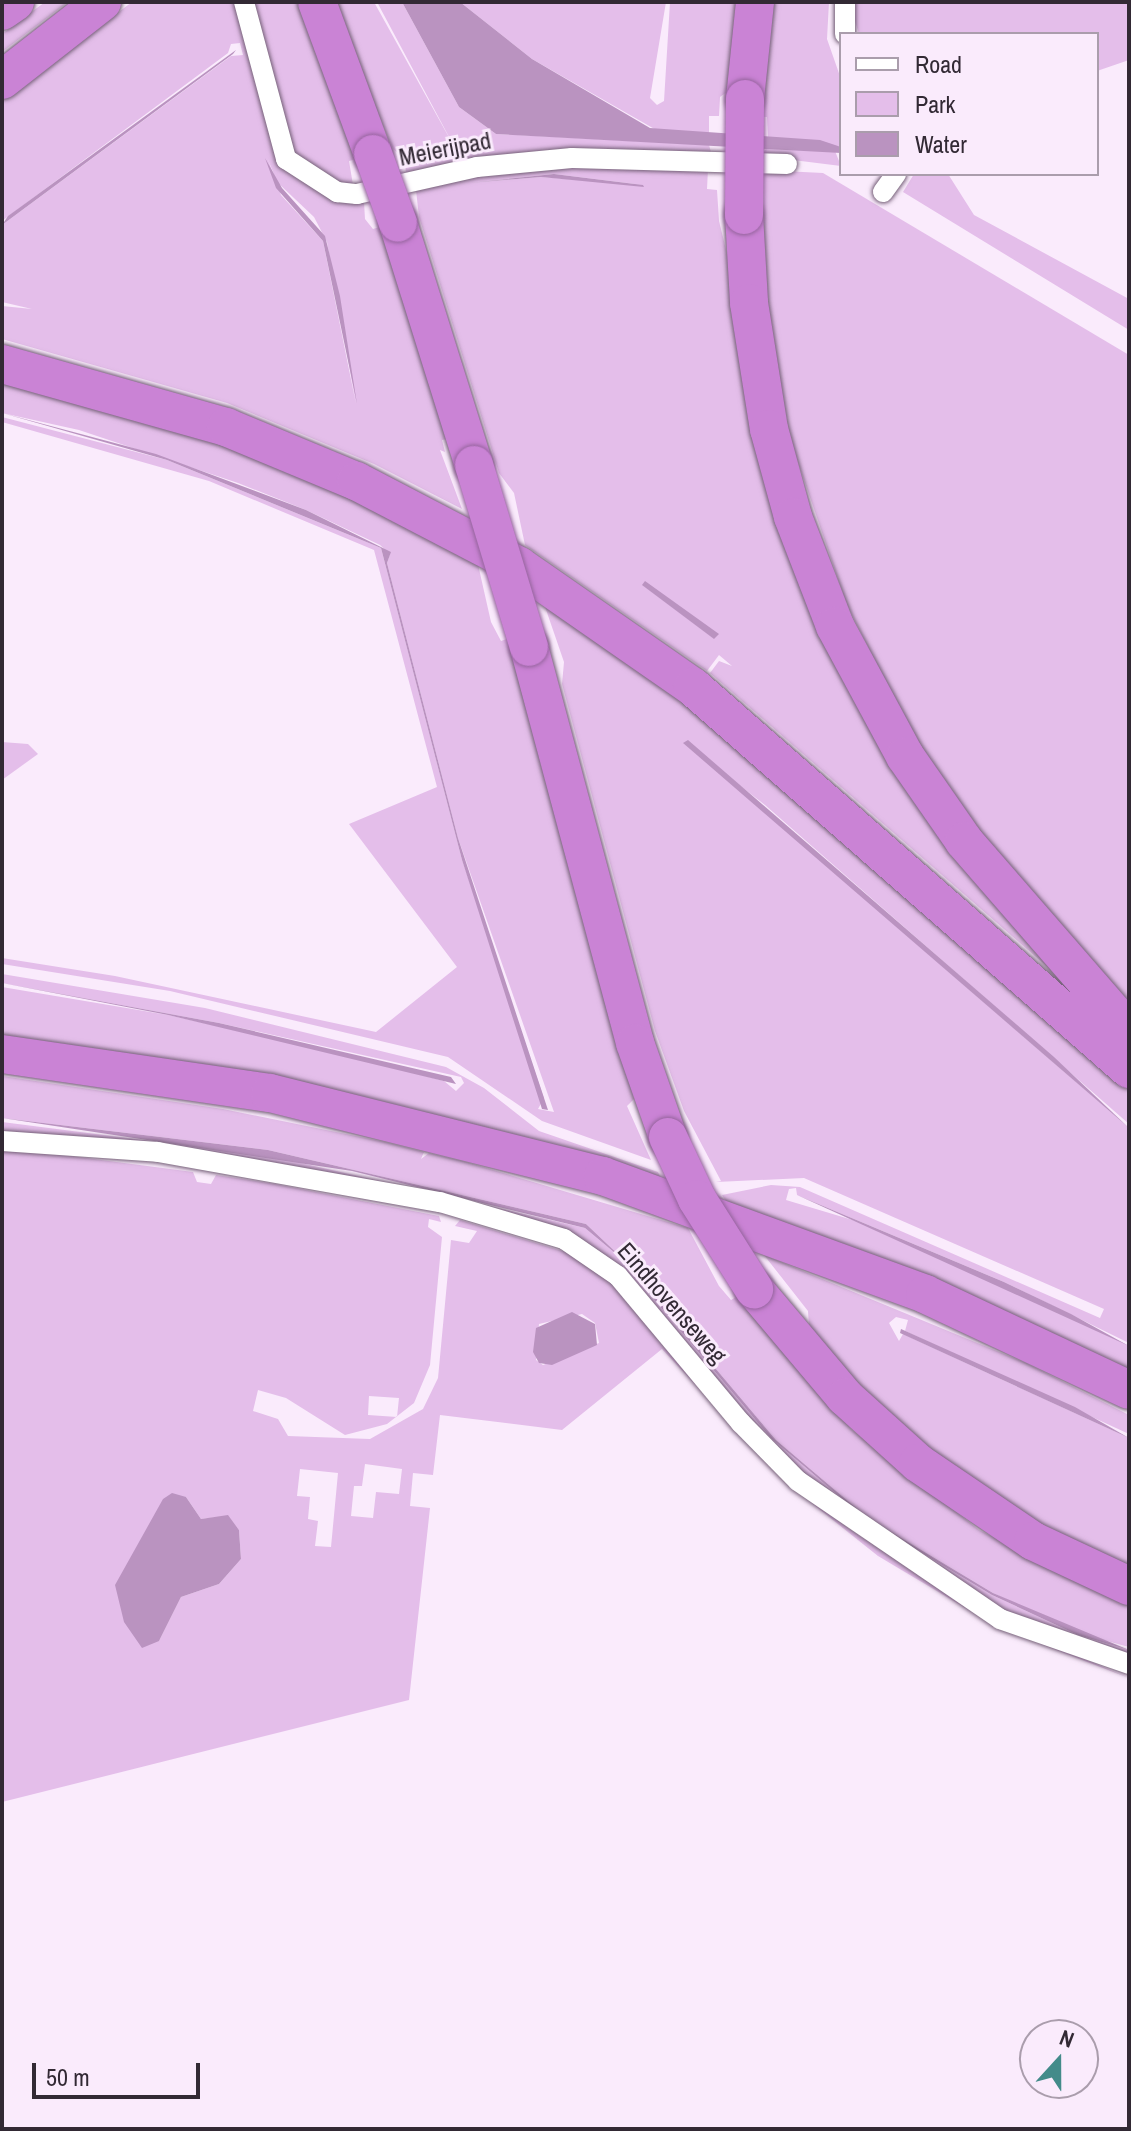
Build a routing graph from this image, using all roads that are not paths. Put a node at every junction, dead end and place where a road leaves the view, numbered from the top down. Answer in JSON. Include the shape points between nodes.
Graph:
{"nodes":[{"id":1,"x":15,"y":2,"type":"edge"},
{"id":2,"x":102,"y":2,"type":"edge"},
{"id":3,"x":244,"y":2,"type":"edge"},
{"id":4,"x":317,"y":2,"type":"edge"},
{"id":5,"x":755,"y":2,"type":"edge"},
{"id":6,"x":845,"y":2,"type":"edge"},
{"id":7,"x":2,"y":11,"type":"edge"},
{"id":8,"x":845,"y":32,"type":"edge"},
{"id":9,"x":2,"y":80,"type":"edge"},
{"id":10,"x":787,"y":164,"type":"dead end"},
{"id":11,"x":895,"y":176,"type":"edge"},
{"id":12,"x":883,"y":192,"type":"dead end"},
{"id":13,"x":2,"y":364,"type":"edge"},
{"id":14,"x":1129,"y":1031,"type":"edge"},
{"id":15,"x":2,"y":1054,"type":"edge"},
{"id":16,"x":1129,"y":1069,"type":"edge"},
{"id":17,"x":2,"y":1141,"type":"edge"},
{"id":18,"x":1129,"y":1390,"type":"edge"},
{"id":19,"x":1129,"y":1586,"type":"edge"},
{"id":20,"x":1129,"y":1664,"type":"edge"}],
"edges":[{"from":1,"to":7,"type":"highway"},
{"from":2,"to":9,"type":"highway"},
{"from":3,"to":10,"type":"street","name":"Meierijpad","via":[[286,159],[337,192],[357,194],[477,167],[572,158]]},
{"from":4,"to":19,"type":"highway","bridge":true,"via":[[398,223],[474,465],[529,647],[635,1043],[668,1137],[697,1199],[754,1289],[845,1397],[918,1463],[1033,1541]]},
{"from":5,"to":14,"type":"highway","bridge":true,"via":[[745,99],[749,303],[769,429],[793,517],[835,626],[905,756],[964,841]]},
{"from":6,"to":8,"type":"street"},
{"from":11,"to":12,"type":"street"},
{"from":13,"to":16,"type":"highway","via":[[226,427],[356,481],[519,566],[693,687]]},
{"from":15,"to":18,"type":"highway","via":[[270,1093],[603,1176],[925,1294]]},
{"from":17,"to":20,"type":"street","name":"Eindhovenseweg","via":[[190,1158],[440,1202],[564,1239],[618,1276],[741,1423],[798,1481],[1000,1619]]}]}
